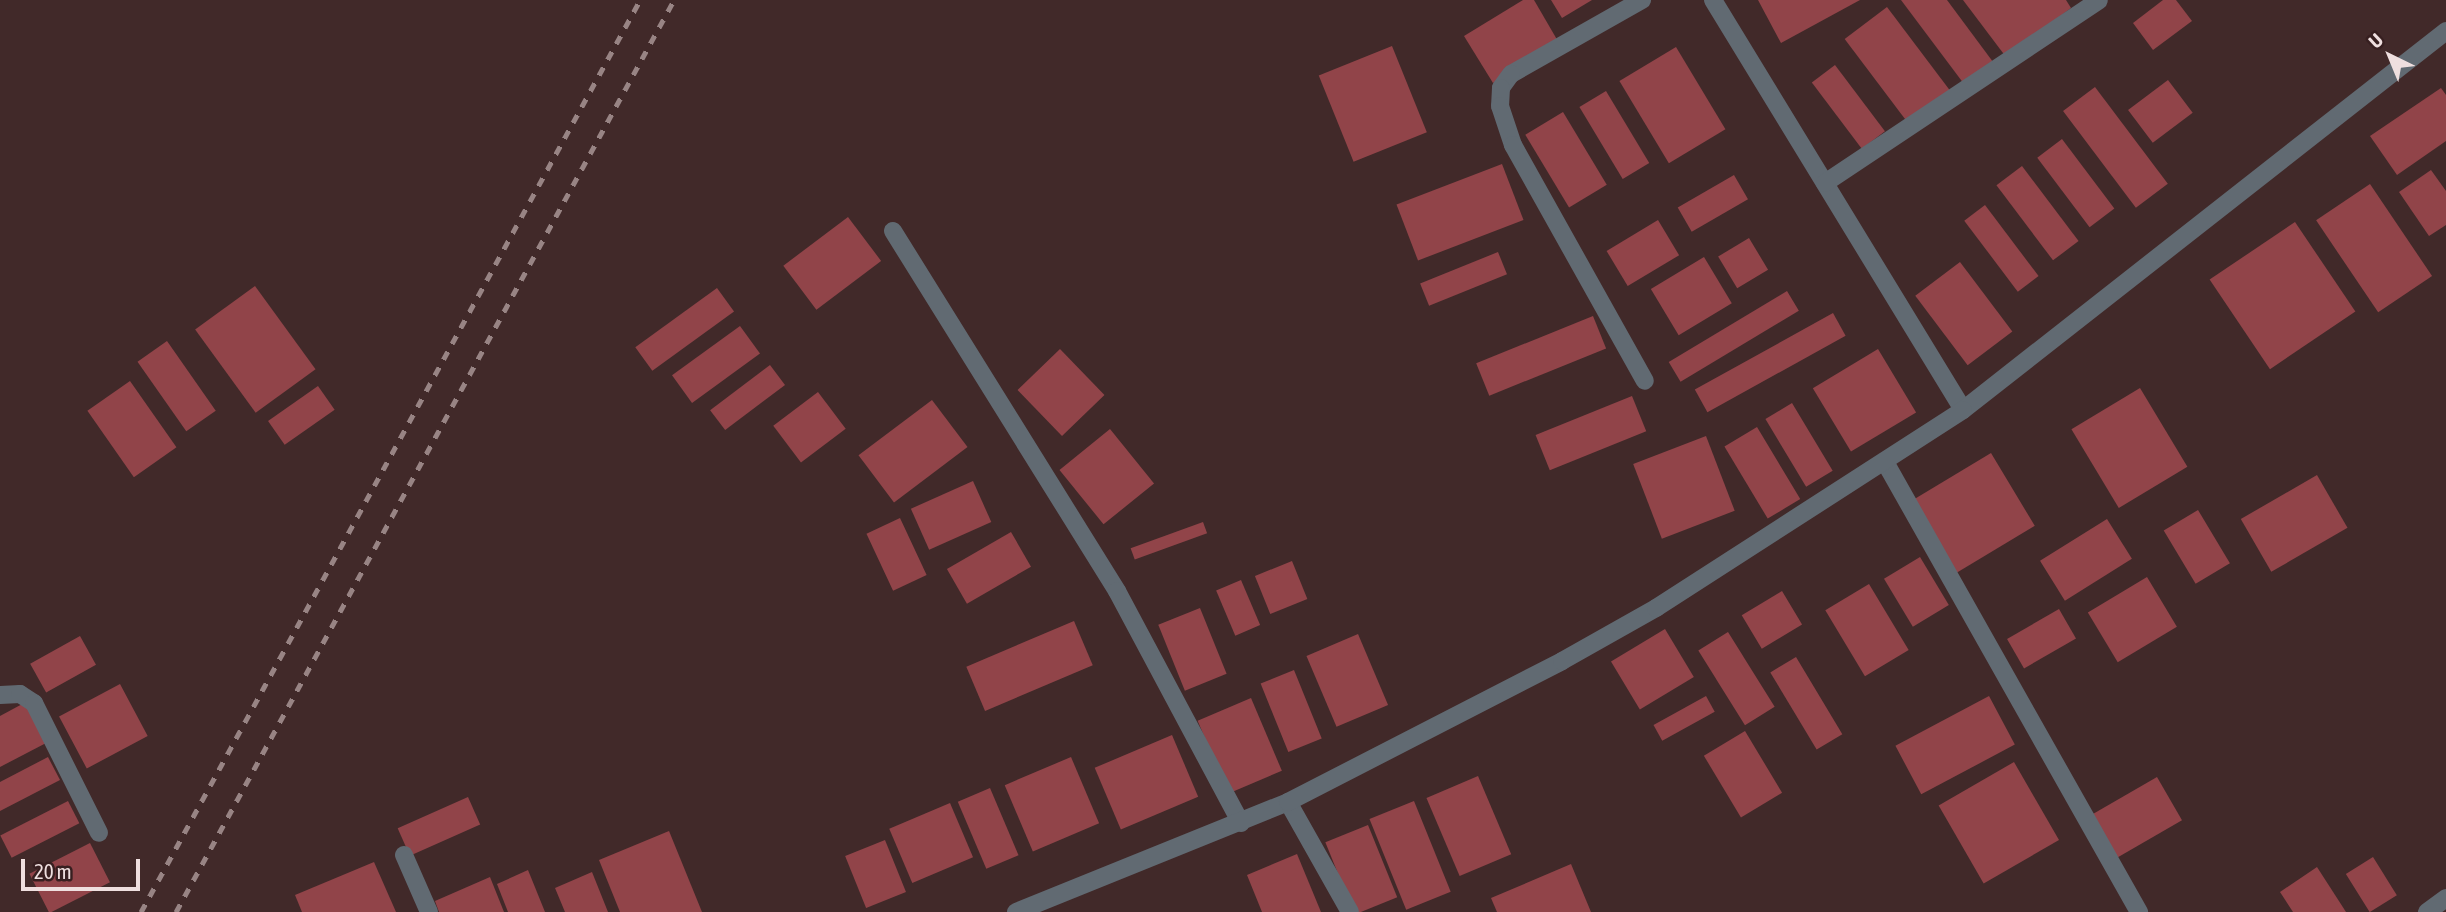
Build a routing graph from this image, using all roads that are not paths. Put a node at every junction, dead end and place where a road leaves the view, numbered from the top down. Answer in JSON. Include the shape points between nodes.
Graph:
{"nodes":[{"id":1,"x":1642,"y":0,"type":"edge"},
{"id":2,"x":1713,"y":0,"type":"edge"},
{"id":3,"x":2099,"y":0,"type":"edge"},
{"id":4,"x":2446,"y":31,"type":"edge"},
{"id":5,"x":1825,"y":183,"type":"junction"},
{"id":6,"x":892,"y":231,"type":"dead end"},
{"id":7,"x":1645,"y":381,"type":"dead end"},
{"id":8,"x":1963,"y":411,"type":"junction"},
{"id":9,"x":1885,"y":462,"type":"junction"},
{"id":10,"x":0,"y":695,"type":"edge"},
{"id":11,"x":1288,"y":802,"type":"junction"},
{"id":12,"x":1241,"y":823,"type":"junction"},
{"id":13,"x":99,"y":833,"type":"dead end"},
{"id":14,"x":404,"y":855,"type":"dead end"},
{"id":15,"x":2446,"y":898,"type":"edge"},
{"id":16,"x":429,"y":912,"type":"edge"},
{"id":17,"x":1016,"y":912,"type":"edge"},
{"id":18,"x":1350,"y":912,"type":"edge"},
{"id":19,"x":2139,"y":912,"type":"edge"},
{"id":20,"x":2427,"y":912,"type":"edge"}],
"edges":[{"from":1,"to":7,"type":"street","via":[[1511,74],[1502,88],[1500,106],[1513,145]]},
{"from":2,"to":5,"type":"street"},
{"from":3,"to":5,"type":"street"},
{"from":4,"to":8,"type":"street"},
{"from":5,"to":8,"type":"street"},
{"from":6,"to":12,"type":"street","via":[[1117,591]]},
{"from":8,"to":9,"type":"street"},
{"from":9,"to":11,"type":"street","via":[[1656,608]]},
{"from":9,"to":19,"type":"street"},
{"from":10,"to":13,"type":"street","via":[[20,694],[34,703]]},
{"from":11,"to":12,"type":"street"},
{"from":11,"to":18,"type":"street"},
{"from":12,"to":17,"type":"street"},
{"from":14,"to":16,"type":"street"},
{"from":15,"to":20,"type":"street"}]}
